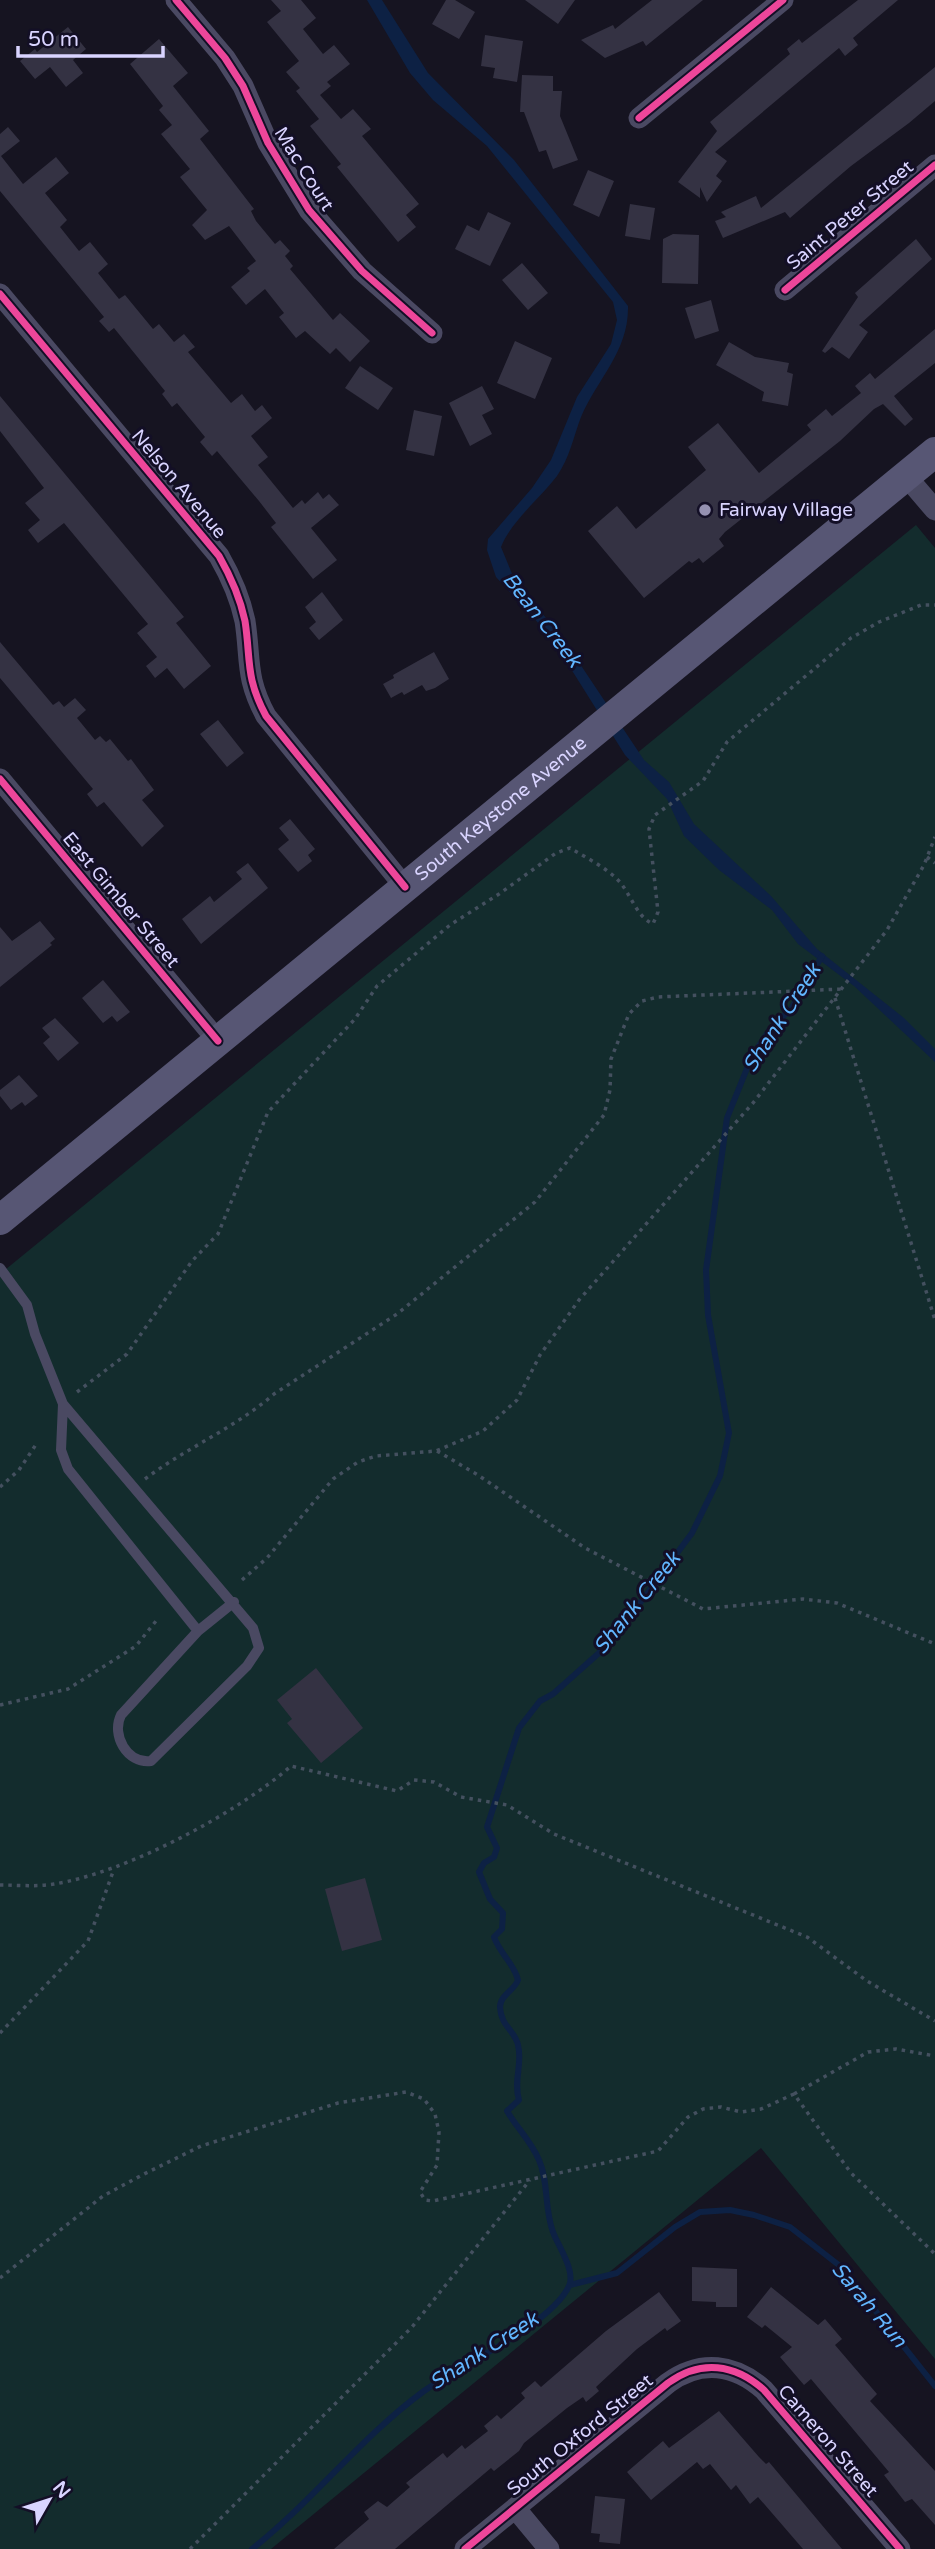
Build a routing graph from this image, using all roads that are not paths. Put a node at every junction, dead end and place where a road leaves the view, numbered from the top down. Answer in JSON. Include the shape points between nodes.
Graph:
{"nodes":[{"id":1,"x":176,"y":0,"type":"edge"},
{"id":2,"x":783,"y":0,"type":"edge"},
{"id":3,"x":639,"y":118,"type":"dead end"},
{"id":4,"x":935,"y":165,"type":"edge"},
{"id":5,"x":785,"y":290,"type":"dead end"},
{"id":6,"x":0,"y":294,"type":"edge"},
{"id":7,"x":432,"y":333,"type":"dead end"},
{"id":8,"x":935,"y":452,"type":"edge"},
{"id":9,"x":906,"y":476,"type":"junction"},
{"id":10,"x":935,"y":510,"type":"edge"},
{"id":11,"x":0,"y":779,"type":"edge"},
{"id":12,"x":405,"y":887,"type":"junction"},
{"id":13,"x":218,"y":1041,"type":"junction"},
{"id":14,"x":0,"y":1220,"type":"edge"},
{"id":15,"x":0,"y":1268,"type":"edge"},
{"id":16,"x":63,"y":1404,"type":"junction"},
{"id":17,"x":234,"y":1602,"type":"junction"},
{"id":18,"x":198,"y":1631,"type":"junction"},
{"id":19,"x":724,"y":2368,"type":"joint"},
{"id":20,"x":515,"y":2508,"type":"junction"},
{"id":21,"x":465,"y":2549,"type":"edge"},
{"id":22,"x":549,"y":2549,"type":"edge"},
{"id":23,"x":900,"y":2549,"type":"edge"}],
"edges":[{"from":1,"to":7,"type":"street","name":"Mac Court","via":[[243,86],[268,143],[309,210],[362,271]]},
{"from":2,"to":3,"type":"street"},
{"from":4,"to":5,"type":"street","name":"Saint Peter Street"},
{"from":6,"to":12,"type":"street","name":"Nelson Avenue","via":[[219,556],[242,608],[247,664],[266,716]]},
{"from":8,"to":9,"type":"main road","name":"South Keystone Avenue"},
{"from":9,"to":10,"type":"street"},
{"from":9,"to":12,"type":"main road","name":"South Keystone Avenue"},
{"from":11,"to":13,"type":"street","name":"East Gimber Street"},
{"from":12,"to":13,"type":"main road","name":"South Keystone Avenue"},
{"from":13,"to":14,"type":"main road","name":"South Keystone Avenue"},
{"from":15,"to":16,"type":"lane","via":[[27,1305]]},
{"from":16,"to":17,"type":"lane"},
{"from":16,"to":18,"type":"lane","via":[[61,1450],[68,1469]]},
{"from":17,"to":18,"type":"lane"},
{"from":17,"to":18,"type":"lane","via":[[253,1628],[259,1648],[165,1749],[151,1761],[142,1762],[117,1737],[116,1725]]},
{"from":19,"to":20,"type":"street","name":"South Oxford Street","via":[[701,2368],[676,2377]]},
{"from":19,"to":23,"type":"street","name":"Cameron Street","via":[[746,2375],[764,2390]]},
{"from":20,"to":21,"type":"street","name":"South Oxford Street"},
{"from":20,"to":22,"type":"street"}]}
